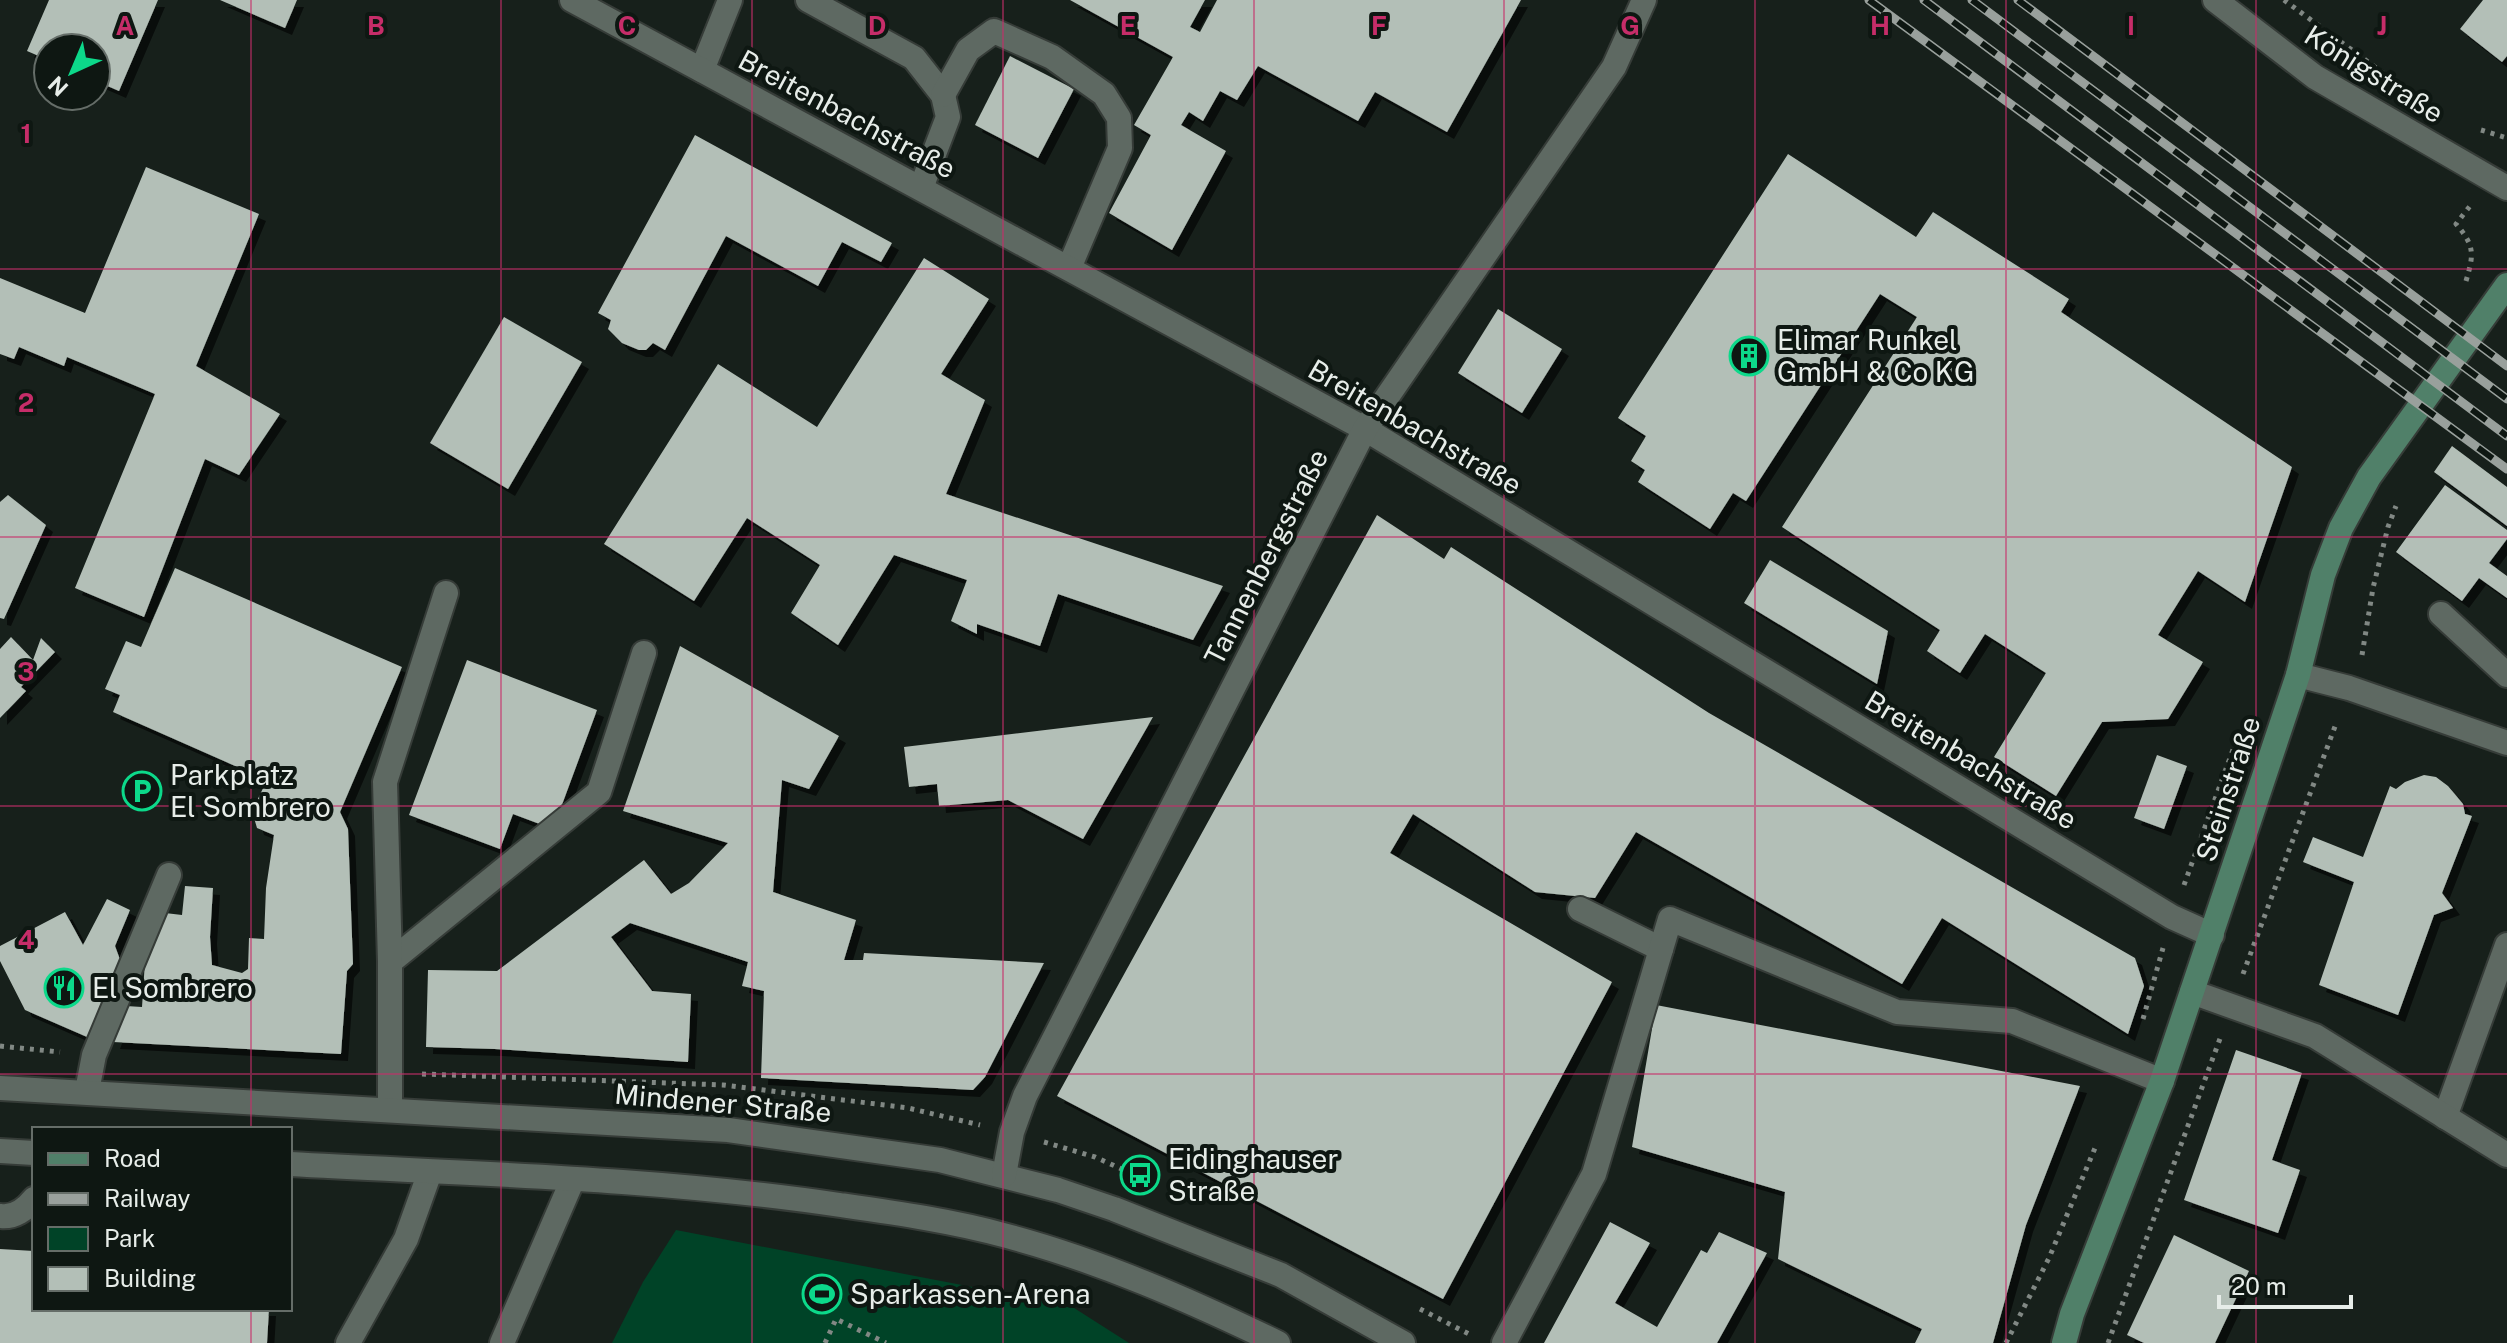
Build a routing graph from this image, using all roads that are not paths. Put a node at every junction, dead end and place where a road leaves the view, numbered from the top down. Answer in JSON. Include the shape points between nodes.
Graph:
{"nodes":[{"id":1,"x":572,"y":0,"type":"edge"},
{"id":2,"x":730,"y":0,"type":"edge"},
{"id":3,"x":808,"y":0,"type":"edge"},
{"id":4,"x":1644,"y":0,"type":"edge"},
{"id":5,"x":2215,"y":0,"type":"edge"},
{"id":6,"x":702,"y":70,"type":"junction"},
{"id":7,"x":943,"y":95,"type":"junction"},
{"id":8,"x":921,"y":188,"type":"junction"},
{"id":9,"x":2507,"y":188,"type":"edge"},
{"id":10,"x":1069,"y":268,"type":"junction"},
{"id":11,"x":2507,"y":285,"type":"edge"},
{"id":12,"x":1365,"y":429,"type":"junction"},
{"id":13,"x":446,"y":593,"type":"dead end"},
{"id":14,"x":2441,"y":614,"type":"dead end"},
{"id":15,"x":644,"y":653,"type":"dead end"},
{"id":16,"x":2298,"y":675,"type":"junction"},
{"id":17,"x":2507,"y":675,"type":"edge"},
{"id":18,"x":2507,"y":743,"type":"edge"},
{"id":19,"x":169,"y":875,"type":"dead end"},
{"id":20,"x":1580,"y":909,"type":"dead end"},
{"id":21,"x":2212,"y":935,"type":"junction"},
{"id":22,"x":2507,"y":945,"type":"edge"},
{"id":23,"x":1661,"y":949,"type":"junction"},
{"id":24,"x":390,"y":962,"type":"junction"},
{"id":25,"x":2192,"y":992,"type":"junction"},
{"id":26,"x":2162,"y":1081,"type":"junction"},
{"id":27,"x":0,"y":1088,"type":"edge"},
{"id":28,"x":87,"y":1091,"type":"junction"},
{"id":29,"x":390,"y":1109,"type":"junction"},
{"id":30,"x":2445,"y":1117,"type":"junction"},
{"id":31,"x":0,"y":1151,"type":"edge"},
{"id":32,"x":32,"y":1153,"type":"edge"},
{"id":33,"x":2507,"y":1155,"type":"edge"},
{"id":34,"x":292,"y":1164,"type":"edge"},
{"id":35,"x":430,"y":1172,"type":"junction"},
{"id":36,"x":1004,"y":1175,"type":"junction"},
{"id":37,"x":573,"y":1179,"type":"junction"},
{"id":38,"x":32,"y":1202,"type":"edge"},
{"id":39,"x":0,"y":1216,"type":"edge"},
{"id":40,"x":348,"y":1343,"type":"edge"},
{"id":41,"x":502,"y":1343,"type":"edge"},
{"id":42,"x":1278,"y":1343,"type":"edge"},
{"id":43,"x":1403,"y":1343,"type":"edge"},
{"id":44,"x":1504,"y":1343,"type":"edge"},
{"id":45,"x":2064,"y":1343,"type":"edge"}],
"edges":[{"from":1,"to":6,"type":"street","name":"Breitenbachstraße"},
{"from":2,"to":6,"type":"street"},
{"from":3,"to":7,"type":"street","via":[[914,58]]},
{"from":4,"to":12,"type":"street","name":"Tannenbergstraße","via":[[1614,67]]},
{"from":5,"to":9,"type":"street","name":"Königstraße","via":[[2315,77]]},
{"from":6,"to":8,"type":"street","name":"Breitenbachstraße"},
{"from":7,"to":8,"type":"street","via":[[948,117]]},
{"from":7,"to":10,"type":"street","via":[[968,50],[994,31],[1052,57],[1104,94],[1119,118],[1120,148]]},
{"from":8,"to":10,"type":"street","name":"Breitenbachstraße"},
{"from":10,"to":12,"type":"street","name":"Breitenbachstraße"},
{"from":11,"to":16,"type":"main road","name":"Steinstraße","via":[[2369,477],[2341,528],[2323,575]]},
{"from":12,"to":21,"type":"street","name":"Breitenbachstraße","via":[[2172,917]]},
{"from":12,"to":36,"type":"street","name":"Tannenbergstraße","via":[[1025,1096]]},
{"from":13,"to":24,"type":"street","via":[[385,782]]},
{"from":14,"to":17,"type":"street"},
{"from":15,"to":24,"type":"street","via":[[599,792]]},
{"from":16,"to":18,"type":"street"},
{"from":16,"to":21,"type":"main road","name":"Steinstraße"},
{"from":19,"to":28,"type":"street","via":[[94,1055]]},
{"from":20,"to":23,"type":"street"},
{"from":21,"to":25,"type":"main road","name":"Steinstraße"},
{"from":22,"to":30,"type":"street"},
{"from":23,"to":26,"type":"street","via":[[1670,919],[1897,1012],[2012,1021]]},
{"from":23,"to":44,"type":"street","via":[[1594,1174]]},
{"from":24,"to":29,"type":"street"},
{"from":25,"to":26,"type":"main road","name":"Steinstraße"},
{"from":25,"to":30,"type":"street","via":[[2315,1036]]},
{"from":26,"to":45,"type":"main road","name":"Steinstraße"},
{"from":27,"to":28,"type":"street","name":"Mindener Straße"},
{"from":28,"to":29,"type":"street","name":"Mindener Straße"},
{"from":29,"to":36,"type":"street","name":"Mindener Straße","via":[[728,1130],[876,1149]]},
{"from":30,"to":33,"type":"street"},
{"from":31,"to":32,"type":"street"},
{"from":34,"to":35,"type":"street"},
{"from":35,"to":37,"type":"street"},
{"from":35,"to":40,"type":"street","via":[[406,1239]]},
{"from":36,"to":43,"type":"street","name":"Mindener Straße","via":[[1114,1209],[1281,1275]]},
{"from":37,"to":41,"type":"street"},
{"from":37,"to":42,"type":"street","via":[[742,1190],[991,1232],[1081,1258]]},
{"from":38,"to":39,"type":"street","via":[[26,1209]]}]}
